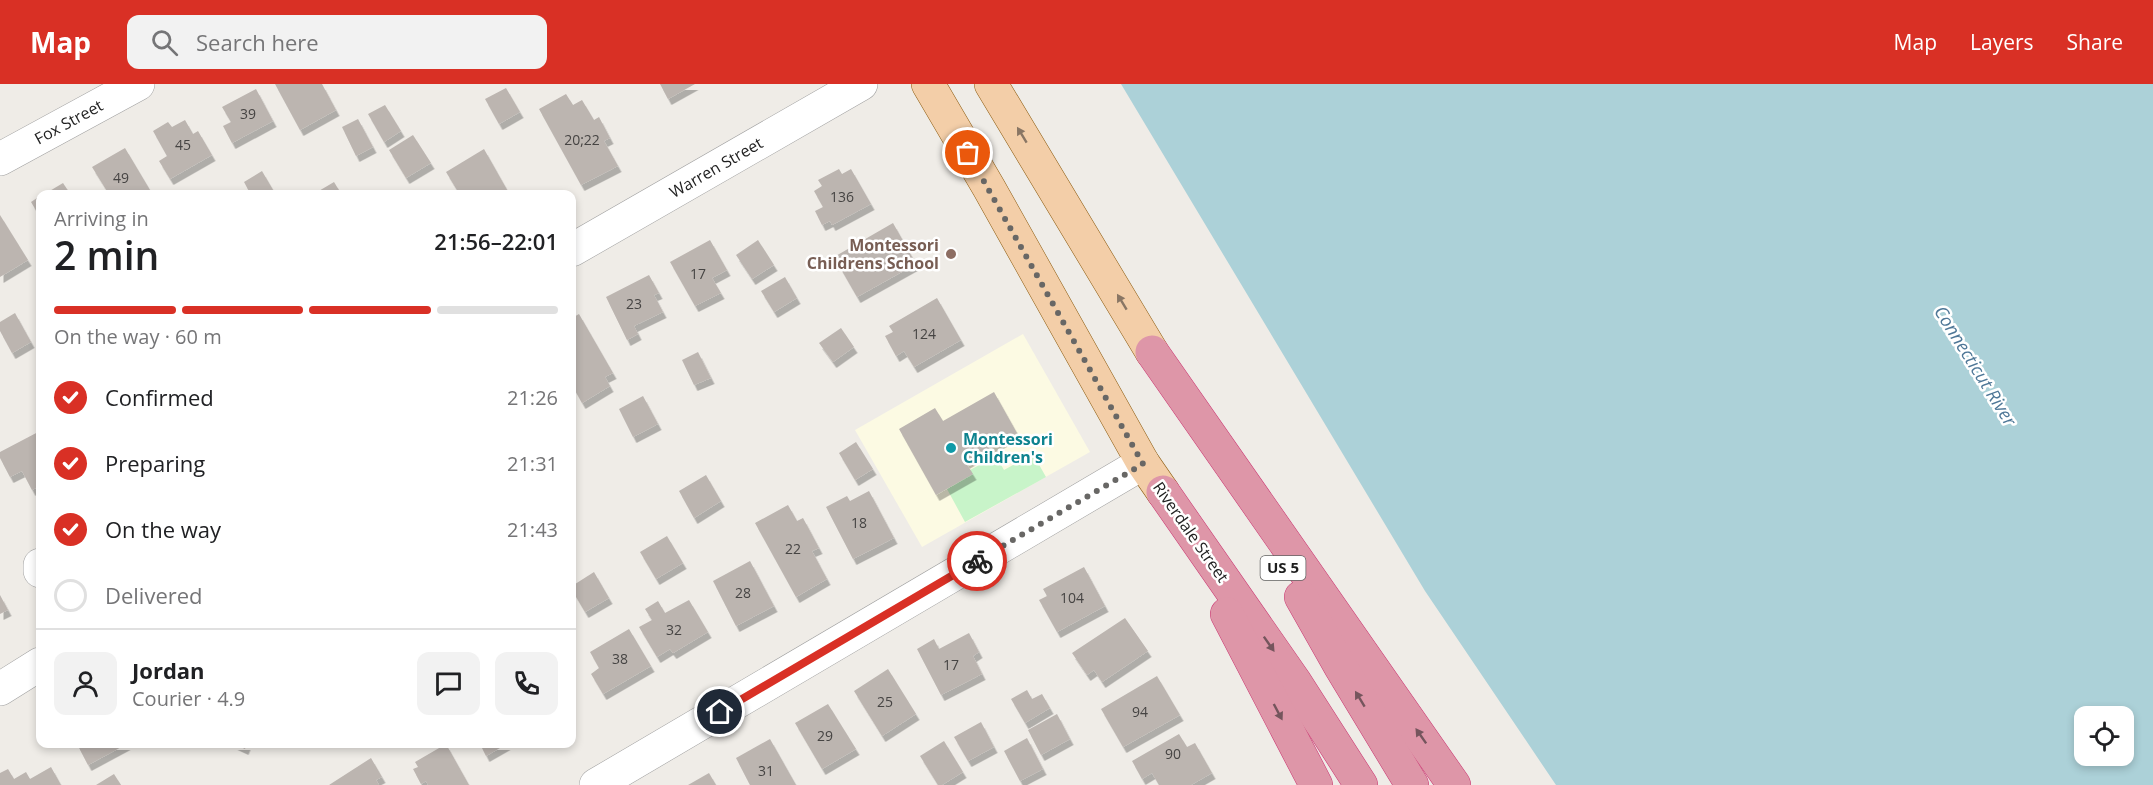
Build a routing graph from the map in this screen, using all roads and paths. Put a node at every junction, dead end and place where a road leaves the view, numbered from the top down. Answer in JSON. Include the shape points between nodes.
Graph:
{"nodes":[{"id":1,"x":138,"y":84,"type":"edge"},
{"id":2,"x":861,"y":84,"type":"edge"},
{"id":3,"x":928,"y":84,"type":"edge"},
{"id":4,"x":991,"y":84,"type":"edge"},
{"id":5,"x":0,"y":159,"type":"edge"},
{"id":6,"x":576,"y":248,"type":"edge"},
{"id":7,"x":1152,"y":352,"type":"junction"},
{"id":8,"x":1143,"y":464,"type":"junction"},
{"id":9,"x":1163,"y":492,"type":"junction"},
{"id":10,"x":36,"y":666,"type":"edge"},
{"id":11,"x":0,"y":689,"type":"edge"},
{"id":12,"x":1307,"y":782,"type":"edge"},
{"id":13,"x":596,"y":785,"type":"edge"},
{"id":14,"x":1361,"y":785,"type":"edge"},
{"id":15,"x":1412,"y":785,"type":"edge"},
{"id":16,"x":1454,"y":785,"type":"edge"}],
"edges":[{"from":1,"to":5,"type":"street","name":"Fox Street"},
{"from":2,"to":6,"type":"street","name":"Warren Street"},
{"from":3,"to":8,"type":"main road","name":"Riverdale Street"},
{"from":7,"to":4,"type":"main road","number":"US 5","one_way":true},
{"from":15,"to":7,"type":"highway","number":"US 5","one_way":true},
{"from":16,"to":7,"type":"highway","one_way":true},
{"from":8,"to":9,"type":"main road","name":"Riverdale Street"},
{"from":8,"to":13,"type":"street"},
{"from":9,"to":12,"type":"highway","one_way":true},
{"from":9,"to":14,"type":"highway","name":"Riverdale Street","one_way":true},
{"from":10,"to":11,"type":"street"}]}
